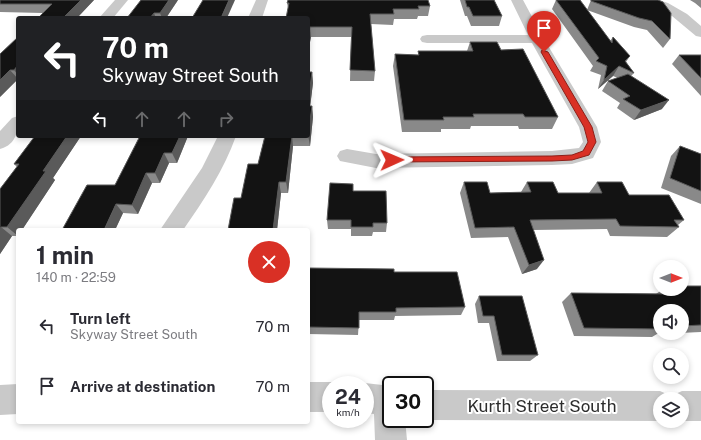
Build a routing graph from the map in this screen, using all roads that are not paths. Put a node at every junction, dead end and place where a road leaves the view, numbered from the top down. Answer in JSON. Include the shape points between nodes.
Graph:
{"nodes":[{"id":1,"x":122,"y":0,"type":"edge"},
{"id":2,"x":262,"y":0,"type":"edge"},
{"id":3,"x":517,"y":0,"type":"edge"},
{"id":4,"x":647,"y":0,"type":"edge"},
{"id":5,"x":108,"y":16,"type":"edge"},
{"id":6,"x":256,"y":16,"type":"edge"},
{"id":7,"x":701,"y":33,"type":"edge"},
{"id":8,"x":427,"y":39,"type":"dead end"},
{"id":9,"x":537,"y":39,"type":"junction"},
{"id":10,"x":16,"y":124,"type":"edge"},
{"id":11,"x":226,"y":138,"type":"edge"},
{"id":12,"x":0,"y":143,"type":"edge"},
{"id":13,"x":347,"y":156,"type":"dead end"},
{"id":14,"x":172,"y":228,"type":"edge"},
{"id":15,"x":310,"y":397,"type":"edge"},
{"id":16,"x":322,"y":397,"type":"edge"},
{"id":17,"x":16,"y":399,"type":"edge"},
{"id":18,"x":0,"y":400,"type":"edge"},
{"id":19,"x":434,"y":405,"type":"edge"},
{"id":20,"x":653,"y":406,"type":"edge"},
{"id":21,"x":689,"y":406,"type":"edge"},
{"id":22,"x":701,"y":406,"type":"edge"},
{"id":23,"x":388,"y":428,"type":"edge"},
{"id":24,"x":391,"y":440,"type":"edge"}],
"edges":[{"from":1,"to":5,"type":"street"},
{"from":2,"to":6,"type":"street"},
{"from":3,"to":9,"type":"street"},
{"from":4,"to":7,"type":"street","via":[[681,14]]},
{"from":8,"to":9,"type":"street"},
{"from":9,"to":13,"type":"street","via":[[588,127],[592,142],[586,153],[552,158],[376,160]]},
{"from":10,"to":12,"type":"street"},
{"from":11,"to":14,"type":"street","via":[[207,177]]},
{"from":15,"to":16,"type":"street"},
{"from":17,"to":18,"type":"street"},
{"from":19,"to":20,"type":"street","name":"Kurth Street South"},
{"from":21,"to":22,"type":"street"},
{"from":23,"to":24,"type":"street"}]}
